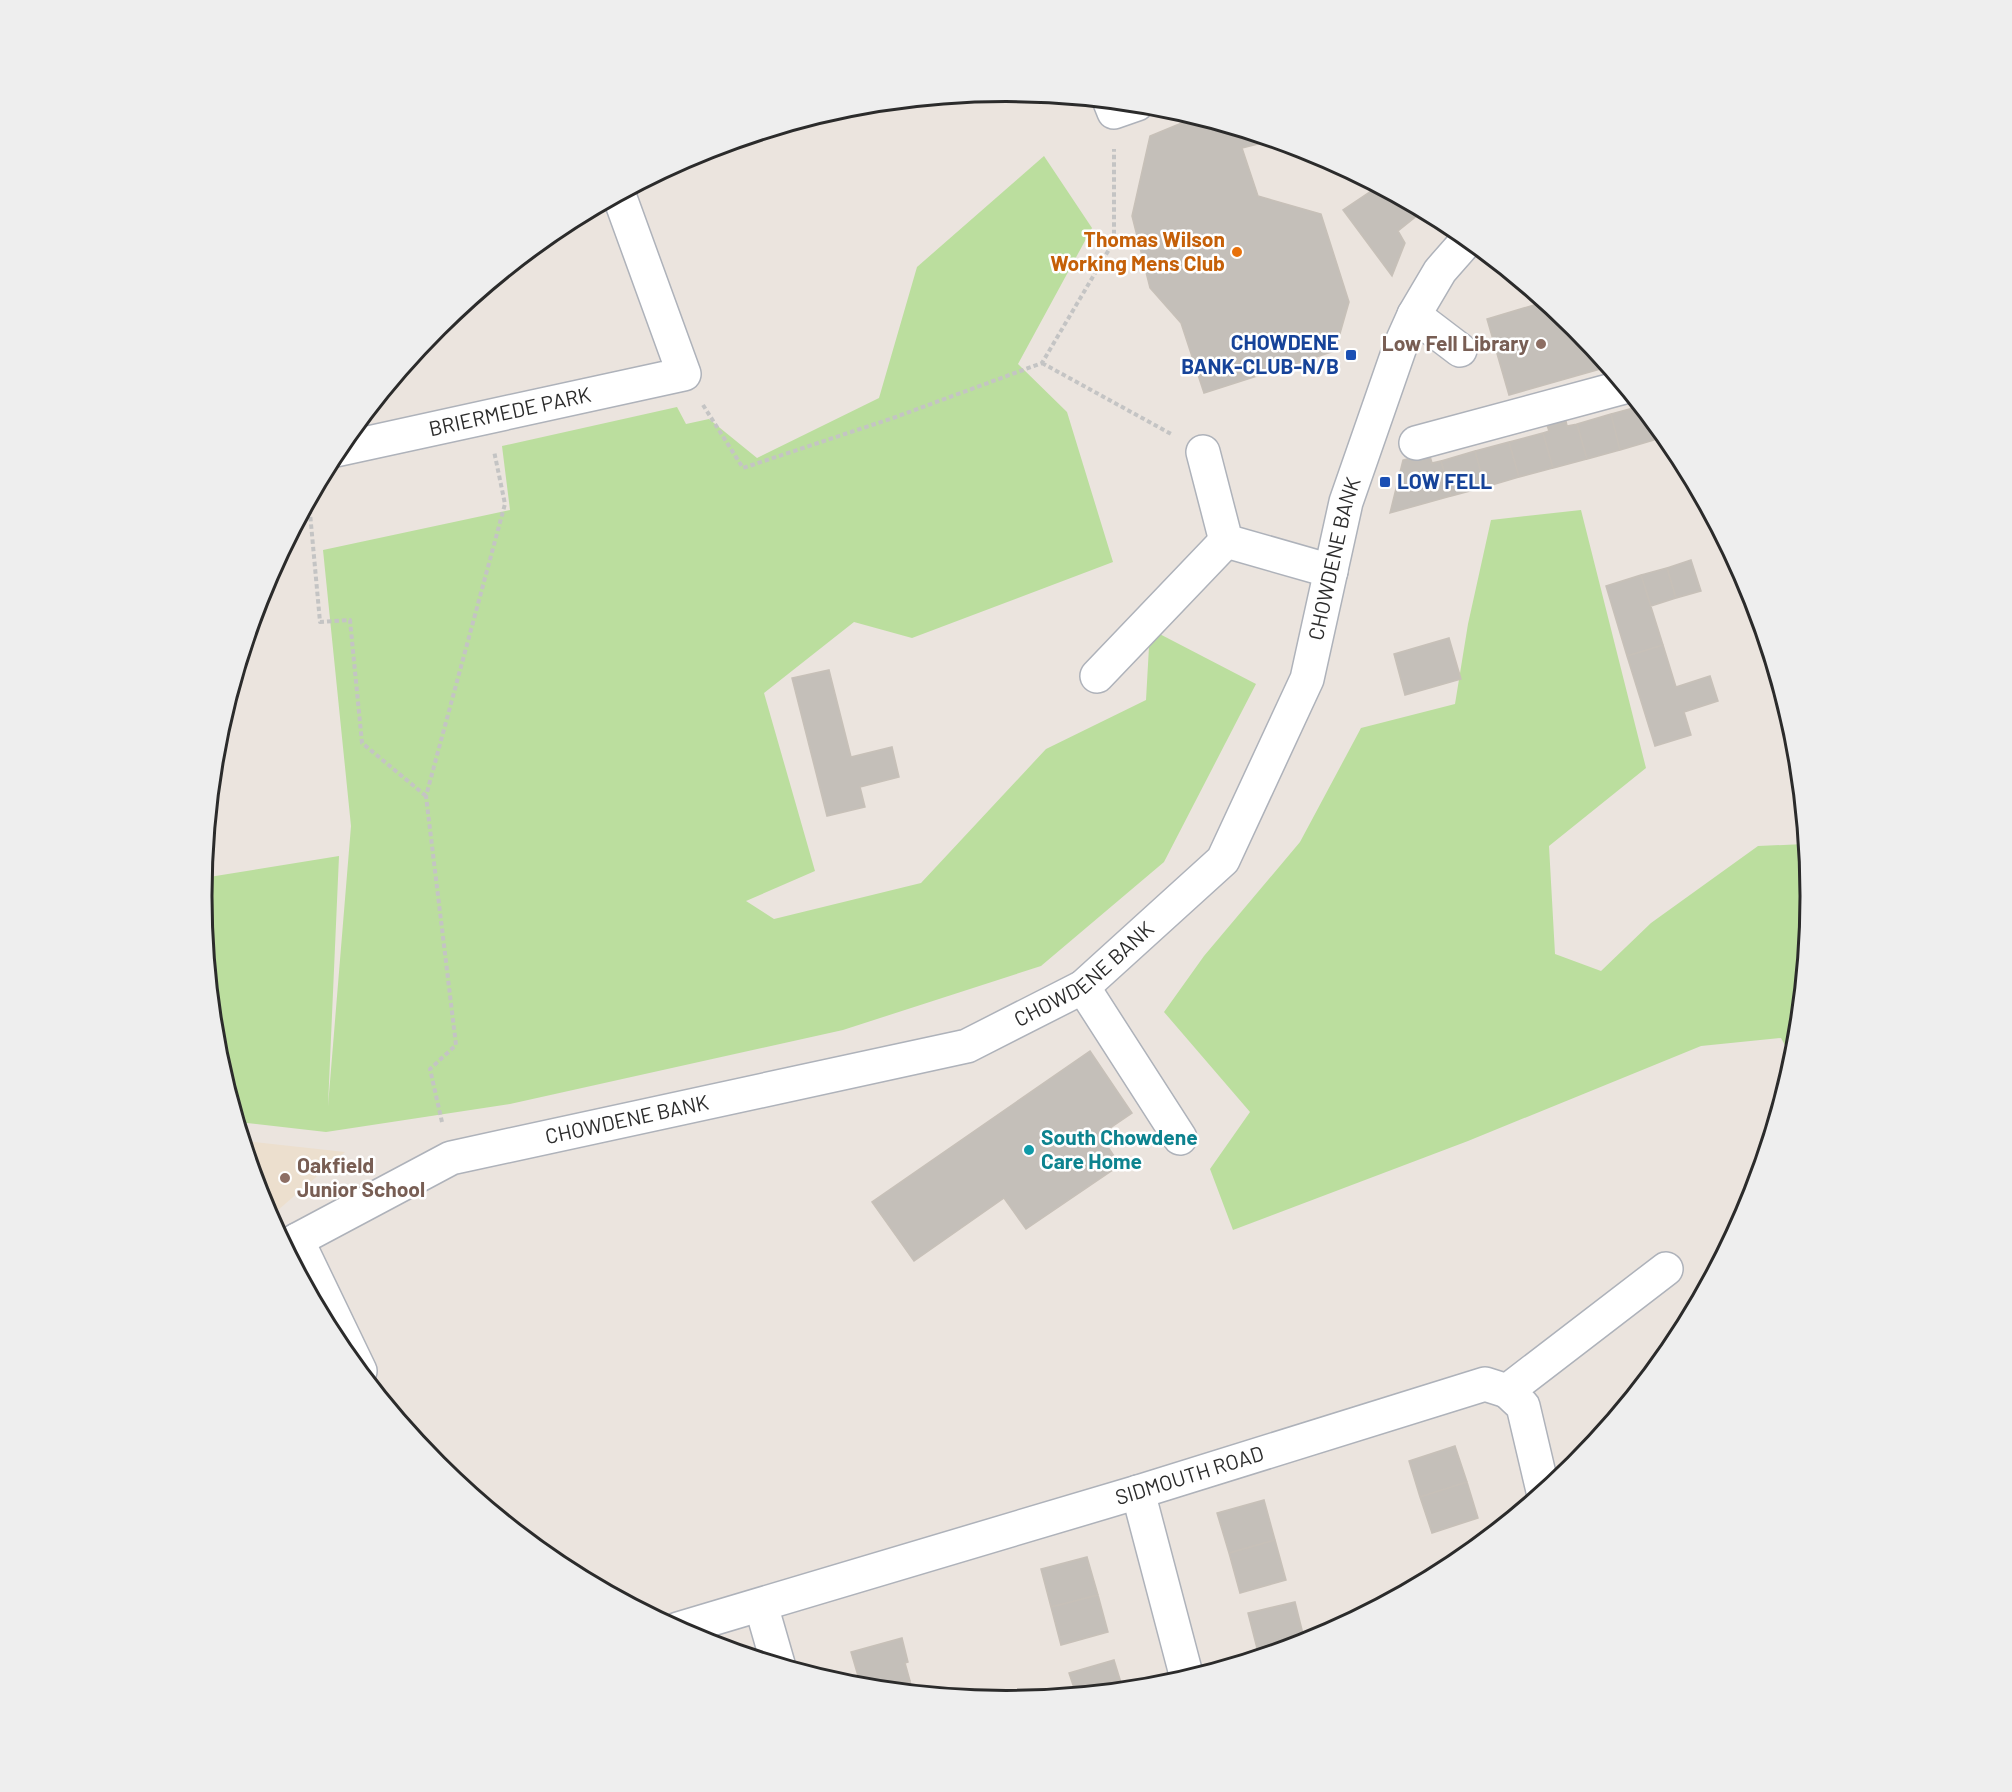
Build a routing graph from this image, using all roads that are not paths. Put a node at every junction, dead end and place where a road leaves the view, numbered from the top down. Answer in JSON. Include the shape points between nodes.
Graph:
{"nodes":[{"id":1,"x":622,"y":201,"type":"edge"},
{"id":2,"x":1462,"y":246,"type":"edge"},
{"id":3,"x":1414,"y":315,"type":"junction"},
{"id":4,"x":1460,"y":350,"type":"dead end"},
{"id":5,"x":1617,"y":389,"type":"edge"},
{"id":6,"x":1416,"y":442,"type":"dead end"},
{"id":7,"x":353,"y":445,"type":"edge"},
{"id":8,"x":1203,"y":452,"type":"road end"},
{"id":9,"x":1226,"y":541,"type":"junction"},
{"id":10,"x":1331,"y":572,"type":"junction"},
{"id":11,"x":1097,"y":676,"type":"dead end"},
{"id":12,"x":1083,"y":987,"type":"junction"},
{"id":13,"x":1180,"y":1138,"type":"dead end"},
{"id":14,"x":292,"y":1245,"type":"edge"},
{"id":15,"x":1666,"y":1269,"type":"dead end"},
{"id":16,"x":1507,"y":1391,"type":"junction"},
{"id":17,"x":1541,"y":1482,"type":"edge"},
{"id":18,"x":1138,"y":1492,"type":"junction"},
{"id":19,"x":761,"y":1605,"type":"junction"},
{"id":20,"x":692,"y":1625,"type":"edge"},
{"id":21,"x":776,"y":1656,"type":"edge"},
{"id":22,"x":1185,"y":1669,"type":"edge"}],
"edges":[{"from":1,"to":7,"type":"street","name":"BRIERMEDE PARK","via":[[684,374]]},
{"from":2,"to":3,"type":"street","name":"CHOWDENE BANK","via":[[1440,271]]},
{"from":3,"to":4,"type":"street"},
{"from":3,"to":10,"type":"street","name":"CHOWDENE BANK","via":[[1347,502]]},
{"from":5,"to":6,"type":"street"},
{"from":8,"to":9,"type":"street"},
{"from":9,"to":10,"type":"street"},
{"from":9,"to":11,"type":"street"},
{"from":10,"to":12,"type":"street","name":"CHOWDENE BANK","via":[[1307,679],[1223,860]]},
{"from":12,"to":13,"type":"street"},
{"from":12,"to":14,"type":"street","name":"CHOWDENE BANK","via":[[967,1046],[451,1158]]},
{"from":15,"to":16,"type":"street"},
{"from":16,"to":17,"type":"street","via":[[1523,1406]]},
{"from":16,"to":18,"type":"street","name":"SIDMOUTH ROAD","via":[[1485,1384]]},
{"from":18,"to":19,"type":"street","name":"SIDMOUTH ROAD"},
{"from":18,"to":22,"type":"street"},
{"from":19,"to":20,"type":"street","name":"SIDMOUTH ROAD"},
{"from":19,"to":21,"type":"street"}]}
